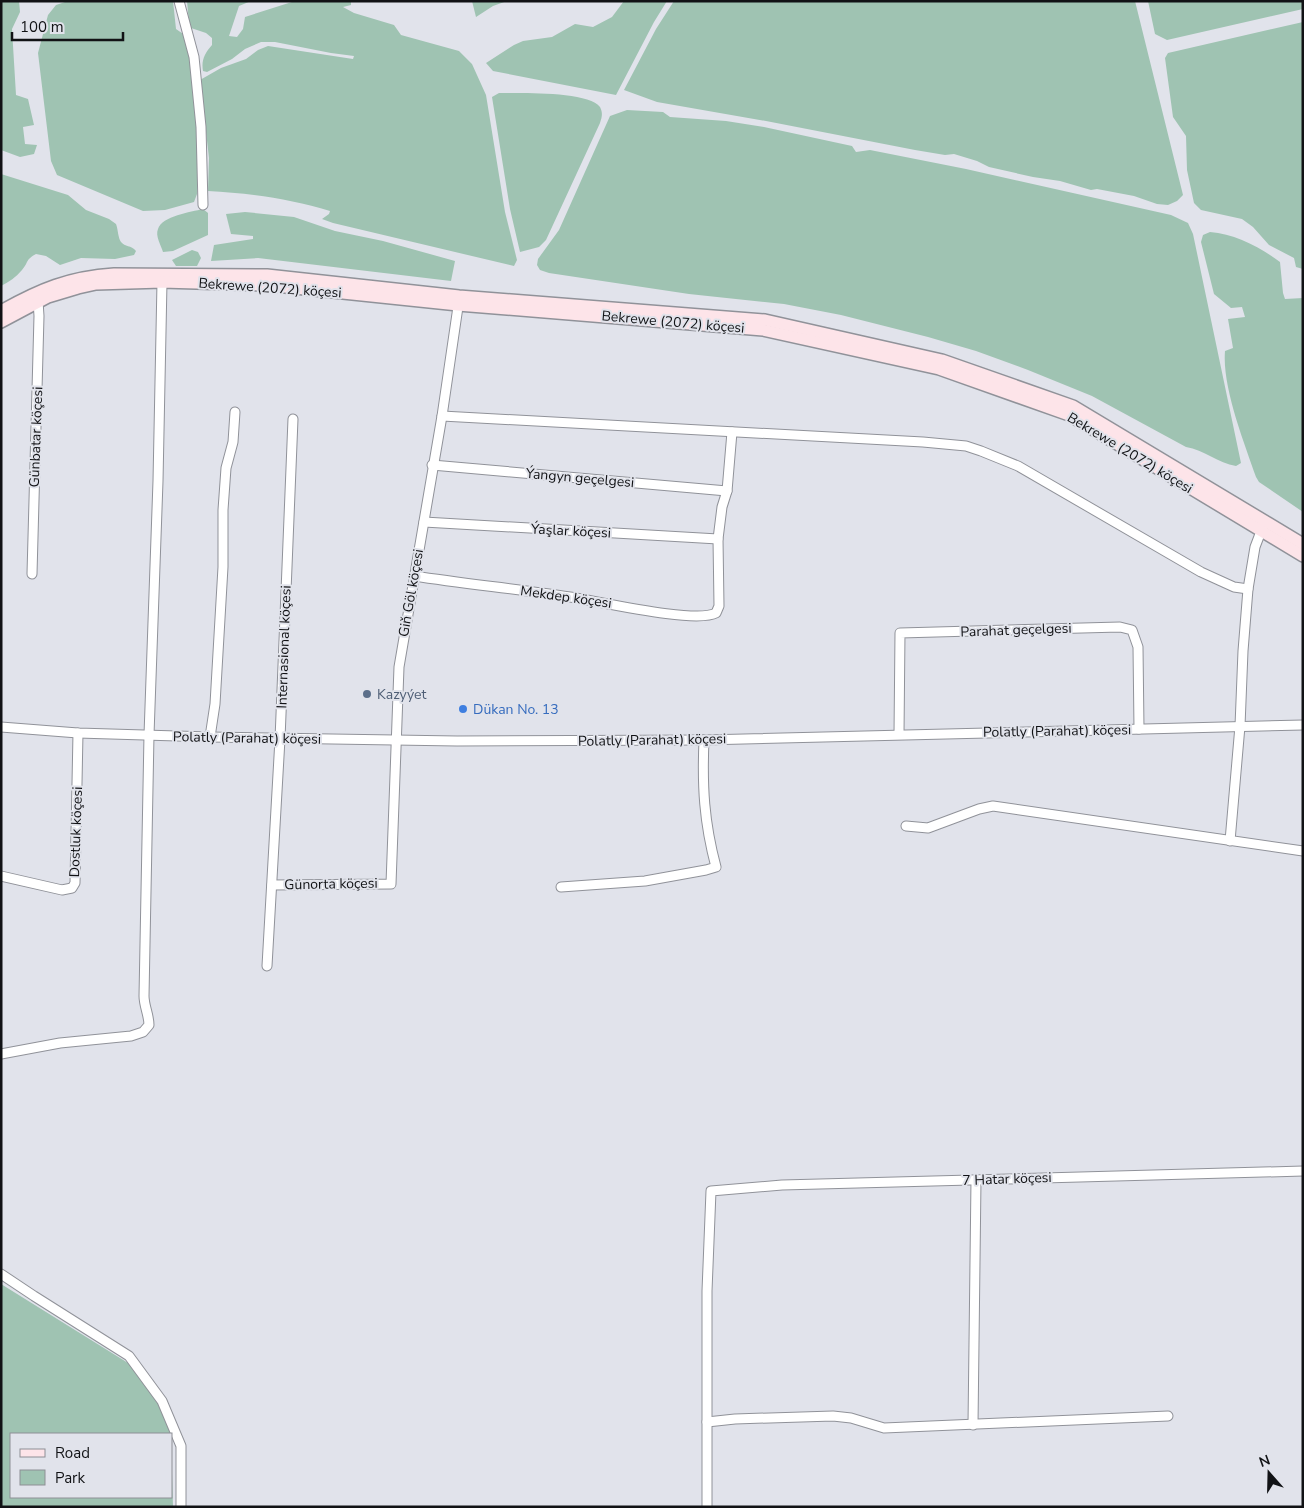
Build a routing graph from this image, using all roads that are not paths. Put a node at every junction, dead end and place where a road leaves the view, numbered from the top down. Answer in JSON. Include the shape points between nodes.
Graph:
{"nodes":[{"id":1,"x":179,"y":1,"type":"edge"},
{"id":2,"x":203,"y":204,"type":"dead end"},
{"id":3,"x":162,"y":282,"type":"junction"},
{"id":4,"x":459,"y":300,"type":"junction"},
{"id":5,"x":38,"y":301,"type":"junction"},
{"id":6,"x":1,"y":311,"type":"edge"},
{"id":7,"x":1,"y":322,"type":"edge"},
{"id":8,"x":235,"y":412,"type":"dead end"},
{"id":9,"x":442,"y":416,"type":"junction"},
{"id":10,"x":293,"y":419,"type":"dead end"},
{"id":11,"x":732,"y":432,"type":"junction"},
{"id":12,"x":432,"y":465,"type":"junction"},
{"id":13,"x":727,"y":491,"type":"junction"},
{"id":14,"x":424,"y":522,"type":"junction"},
{"id":15,"x":1263,"y":526,"type":"junction"},
{"id":16,"x":718,"y":539,"type":"junction"},
{"id":17,"x":1303,"y":544,"type":"edge"},
{"id":18,"x":1303,"y":556,"type":"edge"},
{"id":19,"x":32,"y":574,"type":"dead end"},
{"id":20,"x":414,"y":576,"type":"junction"},
{"id":21,"x":1248,"y":589,"type":"junction"},
{"id":22,"x":1303,"y":725,"type":"edge"},
{"id":23,"x":1240,"y":726,"type":"junction"},
{"id":24,"x":1,"y":728,"type":"edge"},
{"id":25,"x":1140,"y":729,"type":"junction"},
{"id":26,"x":78,"y":733,"type":"junction"},
{"id":27,"x":899,"y":734,"type":"junction"},
{"id":28,"x":149,"y":735,"type":"junction"},
{"id":29,"x":210,"y":737,"type":"junction"},
{"id":30,"x":280,"y":739,"type":"junction"},
{"id":31,"x":395,"y":740,"type":"junction"},
{"id":32,"x":704,"y":740,"type":"junction"},
{"id":33,"x":906,"y":826,"type":"dead end"},
{"id":34,"x":1230,"y":841,"type":"junction"},
{"id":35,"x":1303,"y":851,"type":"edge"},
{"id":36,"x":1,"y":876,"type":"edge"},
{"id":37,"x":391,"y":884,"type":"joint"},
{"id":38,"x":272,"y":885,"type":"junction"},
{"id":39,"x":561,"y":887,"type":"dead end"},
{"id":40,"x":267,"y":966,"type":"dead end"},
{"id":41,"x":1,"y":1054,"type":"edge"},
{"id":42,"x":1303,"y":1171,"type":"edge"},
{"id":43,"x":976,"y":1180,"type":"junction"},
{"id":44,"x":1,"y":1274,"type":"edge"},
{"id":45,"x":1168,"y":1416,"type":"dead end"},
{"id":46,"x":707,"y":1422,"type":"junction"},
{"id":47,"x":973,"y":1425,"type":"junction"},
{"id":48,"x":181,"y":1507,"type":"edge"},
{"id":49,"x":706,"y":1507,"type":"edge"}],
"edges":[{"from":1,"to":2,"type":"street","via":[[194,57]]},
{"from":3,"to":4,"type":"main road","name":"Bekrewe (2072) köçesi","via":[[266,285]]},
{"from":3,"to":5,"type":"main road","name":"Bekrewe (2072) köçesi","via":[[96,284]]},
{"from":3,"to":28,"type":"street"},
{"from":4,"to":6,"type":"main road","name":"Bekrewe (2072) köçesi","via":[[267,275],[114,274],[60,283]]},
{"from":4,"to":9,"type":"street","name":"Giň Göl köçesi"},
{"from":4,"to":15,"type":"main road","name":"Bekrewe (2072) köçesi","via":[[765,320],[942,360],[1073,406]]},
{"from":5,"to":7,"type":"main road","name":"Bekrewe (2072) köçesi"},
{"from":5,"to":19,"type":"street","name":"Günbatar köçesi"},
{"from":8,"to":29,"type":"street","via":[[226,468],[223,577]]},
{"from":9,"to":11,"type":"street"},
{"from":9,"to":12,"type":"street","name":"Giň Göl köçesi"},
{"from":10,"to":30,"type":"street","name":"Internasional köçesi"},
{"from":11,"to":13,"type":"street"},
{"from":11,"to":21,"type":"street","via":[[966,446],[1018,466],[1201,572],[1234,587]]},
{"from":12,"to":13,"type":"street","name":"Ýangyn geçelgesi"},
{"from":12,"to":14,"type":"street","name":"Giň Göl köçesi"},
{"from":13,"to":16,"type":"street"},
{"from":14,"to":16,"type":"street","name":"Ýaşlar köçesi"},
{"from":14,"to":20,"type":"street","name":"Giň Göl köçesi"},
{"from":15,"to":17,"type":"main road","name":"Bekrewe (2072) köçesi"},
{"from":15,"to":18,"type":"main road","name":"Bekrewe (2072) köçesi"},
{"from":15,"to":21,"type":"street","via":[[1255,547]]},
{"from":16,"to":20,"type":"street","name":"Mekdep köçesi","via":[[719,606],[716,613],[707,616]]},
{"from":20,"to":31,"type":"street","name":"Giň Göl köçesi","via":[[399,667]]},
{"from":21,"to":23,"type":"street"},
{"from":22,"to":23,"type":"street","name":"Polatly (Parahat) köçesi"},
{"from":23,"to":25,"type":"street","name":"Polatly (Parahat) köçesi"},
{"from":23,"to":34,"type":"street"},
{"from":24,"to":26,"type":"street","name":"Polatly (Parahat) köçesi"},
{"from":25,"to":27,"type":"street","name":"Polatly (Parahat) köçesi"},
{"from":25,"to":27,"type":"street","name":"Parahat geçelgesi","via":[[1138,647],[1132,630],[1120,627],[900,633]]},
{"from":26,"to":28,"type":"street","name":"Polatly (Parahat) köçesi"},
{"from":26,"to":36,"type":"street","name":"Dostluk köçesi","via":[[75,883],[72,888],[62,890]]},
{"from":27,"to":32,"type":"street","name":"Polatly (Parahat) köçesi"},
{"from":28,"to":29,"type":"street","name":"Polatly (Parahat) köçesi"},
{"from":28,"to":41,"type":"street","via":[[144,996],[149,1020],[147,1029],[132,1036],[69,1042]]},
{"from":29,"to":30,"type":"street","name":"Polatly (Parahat) köçesi"},
{"from":30,"to":31,"type":"street","name":"Polatly (Parahat) köçesi"},
{"from":30,"to":38,"type":"street","name":"Internasional köçesi"},
{"from":31,"to":32,"type":"street","name":"Polatly (Parahat) köçesi"},
{"from":31,"to":37,"type":"street","name":"Giň Göl köçesi"},
{"from":32,"to":39,"type":"street","via":[[704,798],[709,844],[716,867],[644,881]]},
{"from":33,"to":34,"type":"street","via":[[928,828],[993,806]]},
{"from":34,"to":35,"type":"street"},
{"from":37,"to":38,"type":"street","name":"Günorta köçesi"},
{"from":38,"to":40,"type":"street","name":"Internasional köçesi"},
{"from":42,"to":43,"type":"street","name":"7 Hatar köçesi"},
{"from":43,"to":46,"type":"street","name":"7 Hatar köçesi","via":[[782,1185],[711,1191]]},
{"from":43,"to":47,"type":"street"},
{"from":44,"to":48,"type":"street","via":[[129,1356],[162,1401],[181,1446]]},
{"from":45,"to":47,"type":"street"},
{"from":46,"to":47,"type":"street","via":[[833,1416],[884,1428]]},
{"from":46,"to":49,"type":"street"}]}
